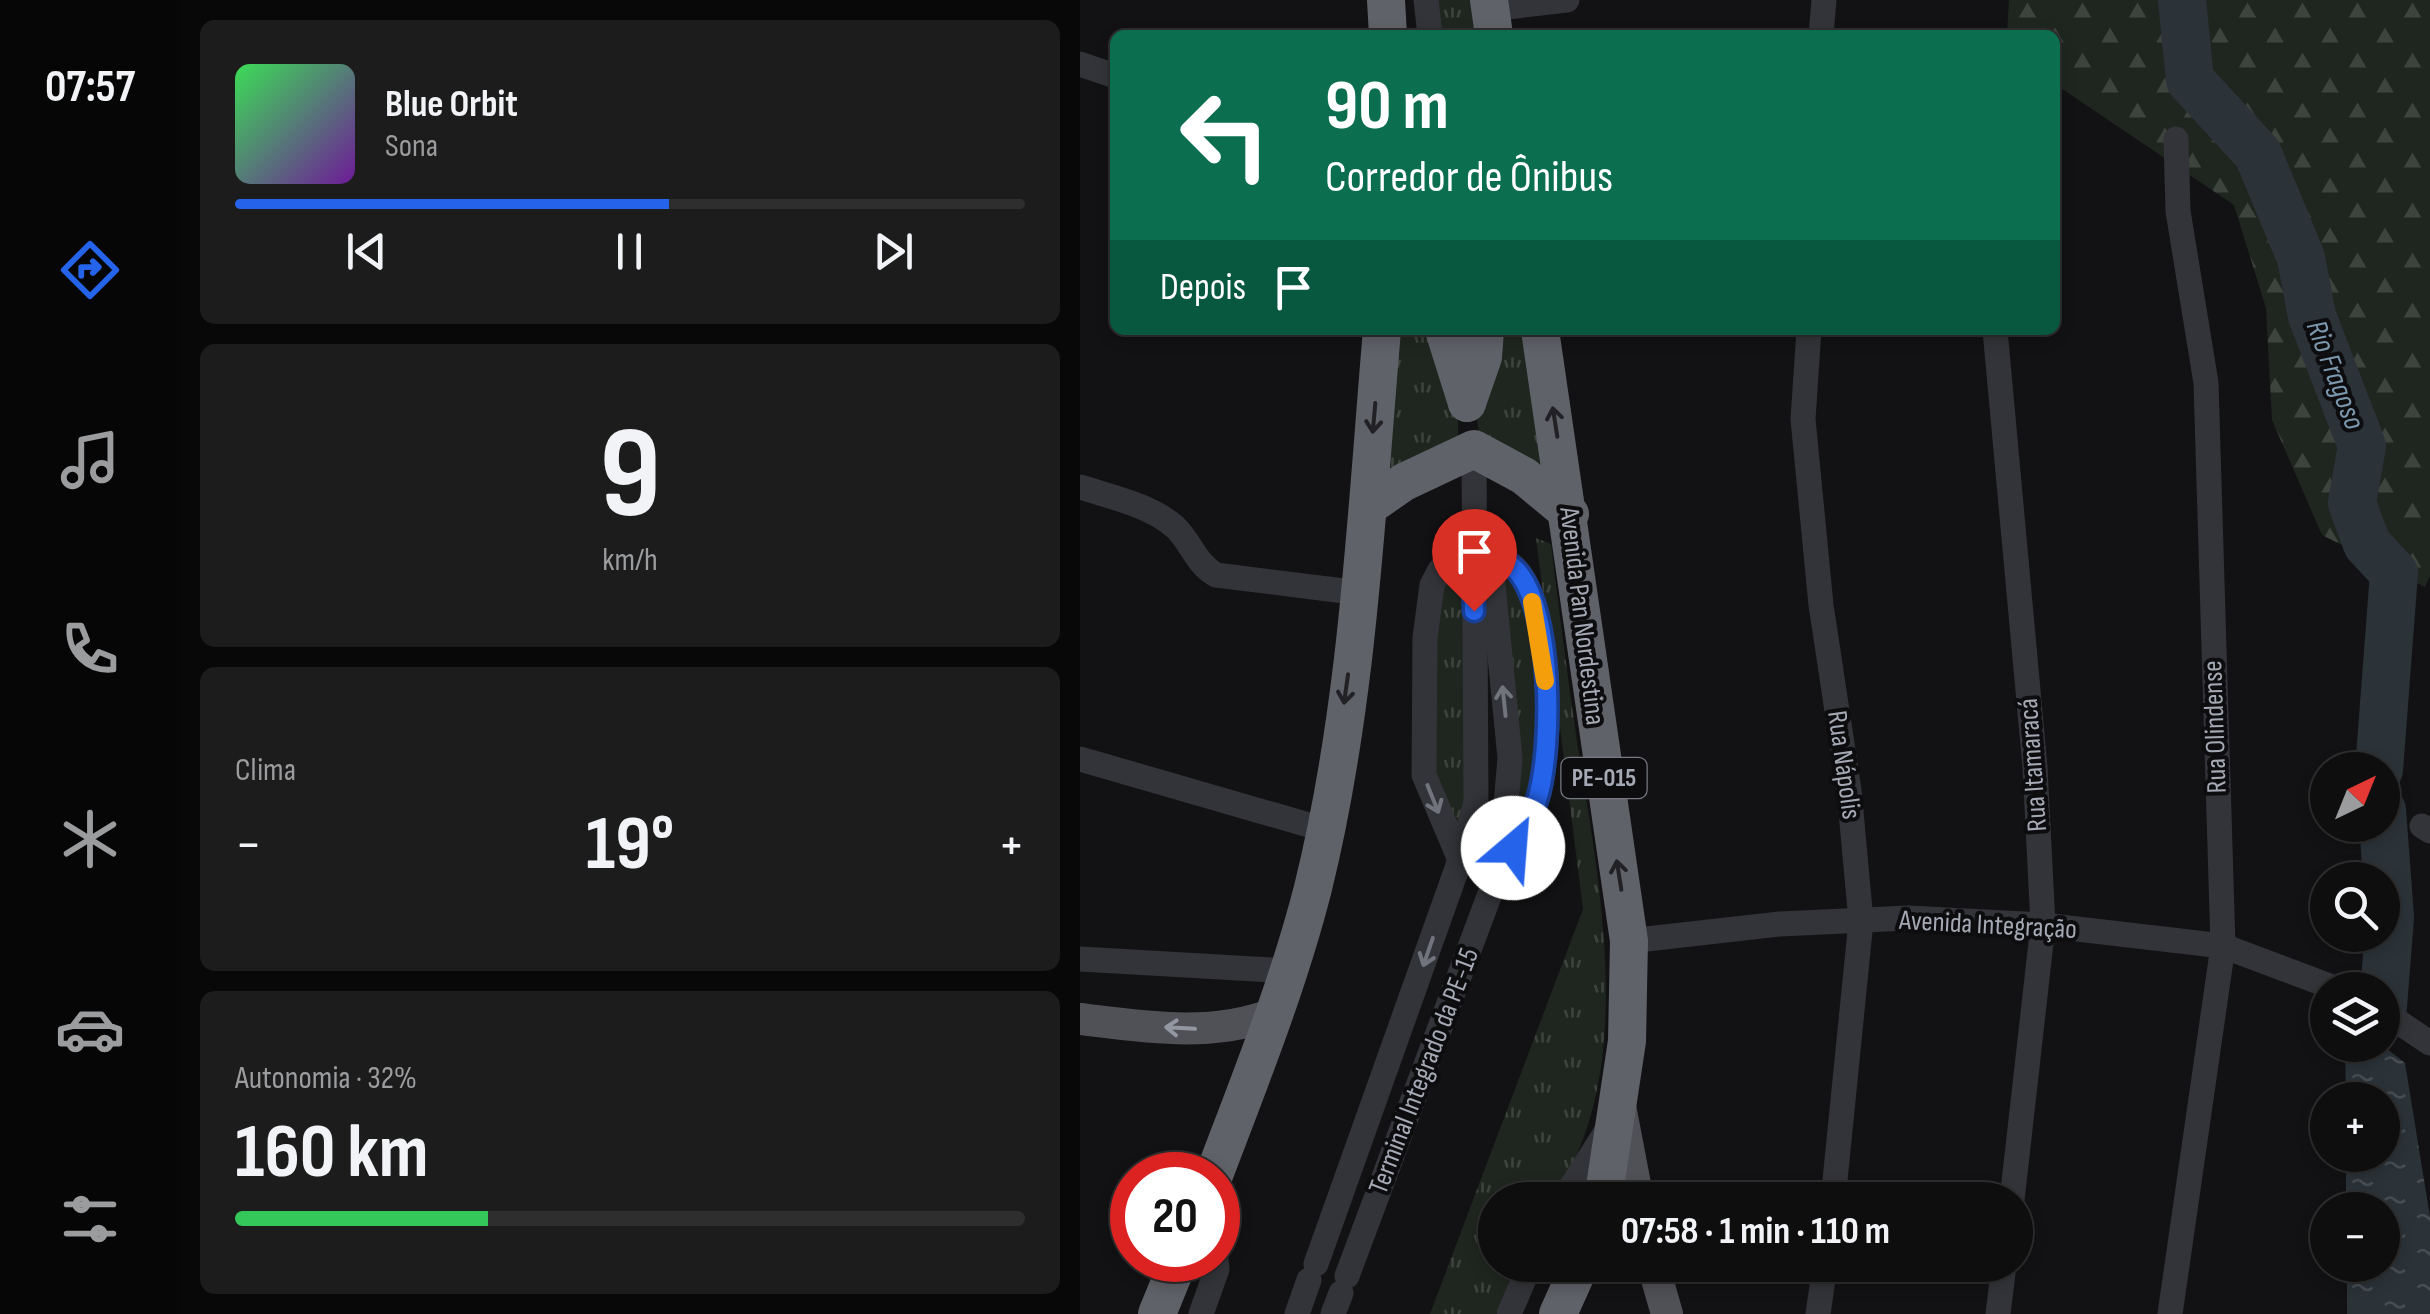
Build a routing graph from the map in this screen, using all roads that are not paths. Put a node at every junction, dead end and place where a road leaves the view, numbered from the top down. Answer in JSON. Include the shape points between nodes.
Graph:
{"nodes":[{"id":1,"x":1386,"y":0,"type":"edge"},
{"id":2,"x":1426,"y":0,"type":"edge"},
{"id":3,"x":1567,"y":0,"type":"edge"},
{"id":4,"x":1824,"y":0,"type":"edge"},
{"id":5,"x":1491,"y":15,"type":"edge"},
{"id":6,"x":1388,"y":30,"type":"edge"},
{"id":7,"x":1429,"y":30,"type":"edge"},
{"id":8,"x":1821,"y":30,"type":"edge"},
{"id":9,"x":1080,"y":64,"type":"edge"},
{"id":10,"x":1110,"y":74,"type":"edge"},
{"id":11,"x":2176,"y":139,"type":"dead end"},
{"id":12,"x":1382,"y":335,"type":"edge"},
{"id":13,"x":1446,"y":335,"type":"edge"},
{"id":14,"x":1460,"y":335,"type":"edge"},
{"id":15,"x":1485,"y":335,"type":"edge"},
{"id":16,"x":1541,"y":335,"type":"edge"},
{"id":17,"x":1808,"y":335,"type":"edge"},
{"id":18,"x":1994,"y":335,"type":"edge"},
{"id":19,"x":1467,"y":403,"type":"junction"},
{"id":20,"x":1474,"y":450,"type":"junction"},
{"id":21,"x":1080,"y":488,"type":"edge"},
{"id":22,"x":1368,"y":507,"type":"junction"},
{"id":23,"x":1570,"y":514,"type":"junction"},
{"id":24,"x":1481,"y":550,"type":"junction"},
{"id":25,"x":1360,"y":593,"type":"junction"},
{"id":26,"x":1080,"y":759,"type":"edge"},
{"id":27,"x":1326,"y":830,"type":"junction"},
{"id":28,"x":1460,"y":860,"type":"junction"},
{"id":29,"x":1500,"y":868,"type":"junction"},
{"id":30,"x":1861,"y":921,"type":"junction"},
{"id":31,"x":2043,"y":925,"type":"junction"},
{"id":32,"x":1629,"y":940,"type":"junction"},
{"id":33,"x":2223,"y":946,"type":"junction"},
{"id":34,"x":1080,"y":958,"type":"edge"},
{"id":35,"x":1291,"y":971,"type":"junction"},
{"id":36,"x":2310,"y":979,"type":"edge"},
{"id":37,"x":1275,"y":1014,"type":"junction"},
{"id":38,"x":1080,"y":1019,"type":"edge"},
{"id":39,"x":2400,"y":1021,"type":"edge"},
{"id":40,"x":2430,"y":1043,"type":"edge"},
{"id":41,"x":1620,"y":1107,"type":"junction"},
{"id":42,"x":1223,"y":1152,"type":"edge"},
{"id":43,"x":1575,"y":1182,"type":"edge"},
{"id":44,"x":1605,"y":1182,"type":"edge"},
{"id":45,"x":1635,"y":1182,"type":"edge"},
{"id":46,"x":1835,"y":1182,"type":"edge"},
{"id":47,"x":2014,"y":1182,"type":"edge"},
{"id":48,"x":1171,"y":1282,"type":"edge"},
{"id":49,"x":1212,"y":1282,"type":"edge"},
{"id":50,"x":1522,"y":1282,"type":"edge"},
{"id":51,"x":1572,"y":1282,"type":"edge"},
{"id":52,"x":1658,"y":1282,"type":"edge"},
{"id":53,"x":1823,"y":1282,"type":"edge"},
{"id":54,"x":2002,"y":1282,"type":"edge"},
{"id":55,"x":1341,"y":1294,"type":"edge"},
{"id":56,"x":1157,"y":1314,"type":"edge"},
{"id":57,"x":1200,"y":1314,"type":"edge"},
{"id":58,"x":1297,"y":1314,"type":"edge"},
{"id":59,"x":1508,"y":1314,"type":"edge"},
{"id":60,"x":1558,"y":1314,"type":"edge"},
{"id":61,"x":1667,"y":1314,"type":"edge"},
{"id":62,"x":1818,"y":1314,"type":"edge"},
{"id":63,"x":1998,"y":1314,"type":"edge"},
{"id":64,"x":2170,"y":1314,"type":"edge"}],
"edges":[{"from":1,"to":6,"type":"highway"},
{"from":2,"to":7,"type":"street"},
{"from":3,"to":5,"type":"street"},
{"from":4,"to":8,"type":"street"},
{"from":9,"to":10,"type":"street"},
{"from":11,"to":33,"type":"street","name":"Rua Olindense","via":[[2178,211],[2206,383]]},
{"from":12,"to":22,"type":"highway","one_way":true},
{"from":13,"to":19,"type":"highway"},
{"from":14,"to":19,"type":"street"},
{"from":15,"to":19,"type":"highway"},
{"from":23,"to":16,"type":"highway","name":"Avenida Pan Nordestina","number":"PE-015","one_way":true},
{"from":17,"to":30,"type":"street","name":"Rua Nápolis","via":[[1803,418]]},
{"from":18,"to":31,"type":"street","name":"Rua Itamaracá"},
{"from":19,"to":20,"type":"street"},
{"from":20,"to":22,"type":"highway"},
{"from":20,"to":23,"type":"highway","via":[[1504,462]]},
{"from":20,"to":24,"type":"street"},
{"from":21,"to":25,"type":"street","via":[[1168,522],[1216,575]]},
{"from":22,"to":25,"type":"highway"},
{"from":32,"to":23,"type":"highway","name":"Avenida Pan Nordestina","number":"PE-015","one_way":true},
{"from":24,"to":28,"type":"street","name":"Terminal Integrado da PE-15","via":[[1476,802]]},
{"from":24,"to":28,"type":"street","one_way":true,"via":[[1440,570],[1424,638],[1424,776]]},
{"from":29,"to":24,"type":"street","one_way":true,"via":[[1510,758]]},
{"from":24,"to":29,"type":"street","via":[[1514,568],[1531,599],[1548,705],[1538,798]]},
{"from":25,"to":27,"type":"highway","one_way":true},
{"from":26,"to":27,"type":"street"},
{"from":27,"to":35,"type":"highway"},
{"from":28,"to":58,"type":"street","name":"Terminal Integrado da PE-15","one_way":true},
{"from":29,"to":55,"type":"street","name":"Terminal Integrado da PE-15"},
{"from":30,"to":31,"type":"street","name":"Avenida Integração"},
{"from":30,"to":32,"type":"street","name":"Avenida Integração"},
{"from":30,"to":46,"type":"street","name":"Rua Nápolis"},
{"from":31,"to":33,"type":"street","name":"Avenida Integração"},
{"from":31,"to":47,"type":"street","name":"Rua Itamaracá"},
{"from":32,"to":41,"type":"highway","name":"Avenida Pan Nordestina","number":"PE-015"},
{"from":33,"to":36,"type":"street","name":"Avenida Integração"},
{"from":33,"to":64,"type":"street","name":"Rua Olindense"},
{"from":34,"to":35,"type":"street"},
{"from":35,"to":37,"type":"highway"},
{"from":37,"to":38,"type":"main road","one_way":true,"via":[[1192,1030]]},
{"from":37,"to":42,"type":"highway"},
{"from":39,"to":40,"type":"street"},
{"from":41,"to":43,"type":"street"},
{"from":41,"to":44,"type":"highway","name":"Avenida Pan Nordestina","number":"PE-015"},
{"from":41,"to":45,"type":"main road"},
{"from":48,"to":56,"type":"highway"},
{"from":49,"to":57,"type":"street"},
{"from":50,"to":59,"type":"street"},
{"from":51,"to":60,"type":"highway"},
{"from":52,"to":61,"type":"main road"},
{"from":53,"to":62,"type":"street"},
{"from":54,"to":63,"type":"street"}]}
